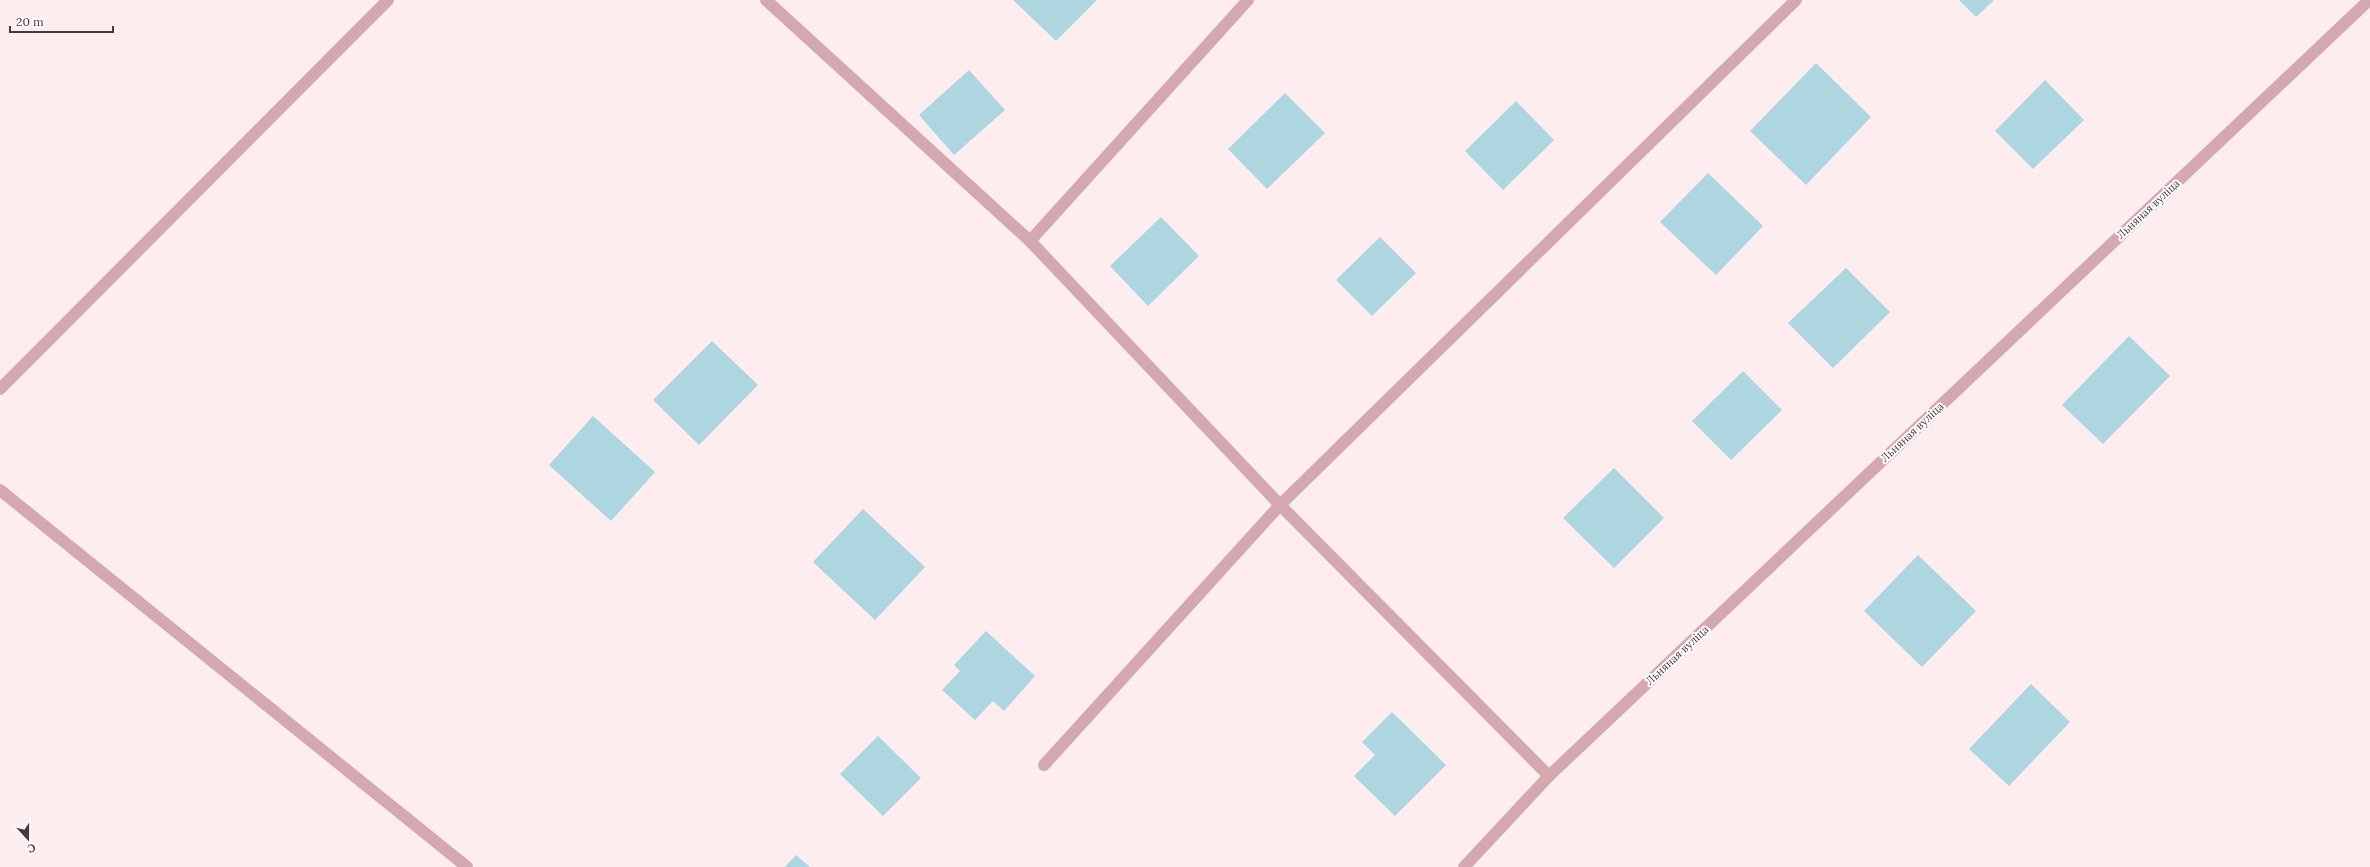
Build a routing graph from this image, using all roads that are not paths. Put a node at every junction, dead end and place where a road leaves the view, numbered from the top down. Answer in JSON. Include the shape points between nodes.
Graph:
{"nodes":[{"id":1,"x":388,"y":0,"type":"edge"},
{"id":2,"x":766,"y":0,"type":"edge"},
{"id":3,"x":1248,"y":0,"type":"edge"},
{"id":4,"x":1796,"y":0,"type":"edge"},
{"id":5,"x":2367,"y":2,"type":"edge"},
{"id":6,"x":1030,"y":241,"type":"junction"},
{"id":7,"x":0,"y":389,"type":"edge"},
{"id":8,"x":0,"y":490,"type":"edge"},
{"id":9,"x":1280,"y":505,"type":"junction"},
{"id":10,"x":1044,"y":765,"type":"dead end"},
{"id":11,"x":1549,"y":776,"type":"junction"},
{"id":12,"x":467,"y":867,"type":"edge"},
{"id":13,"x":1464,"y":867,"type":"edge"}],
"edges":[{"from":1,"to":7,"type":"street"},
{"from":2,"to":6,"type":"street"},
{"from":3,"to":6,"type":"street"},
{"from":4,"to":9,"type":"street"},
{"from":5,"to":11,"type":"street","name":"Льняная вуліца"},
{"from":6,"to":9,"type":"street"},
{"from":8,"to":12,"type":"street"},
{"from":9,"to":10,"type":"street"},
{"from":9,"to":11,"type":"street"},
{"from":11,"to":13,"type":"street","name":"Льняная вуліца"}]}
